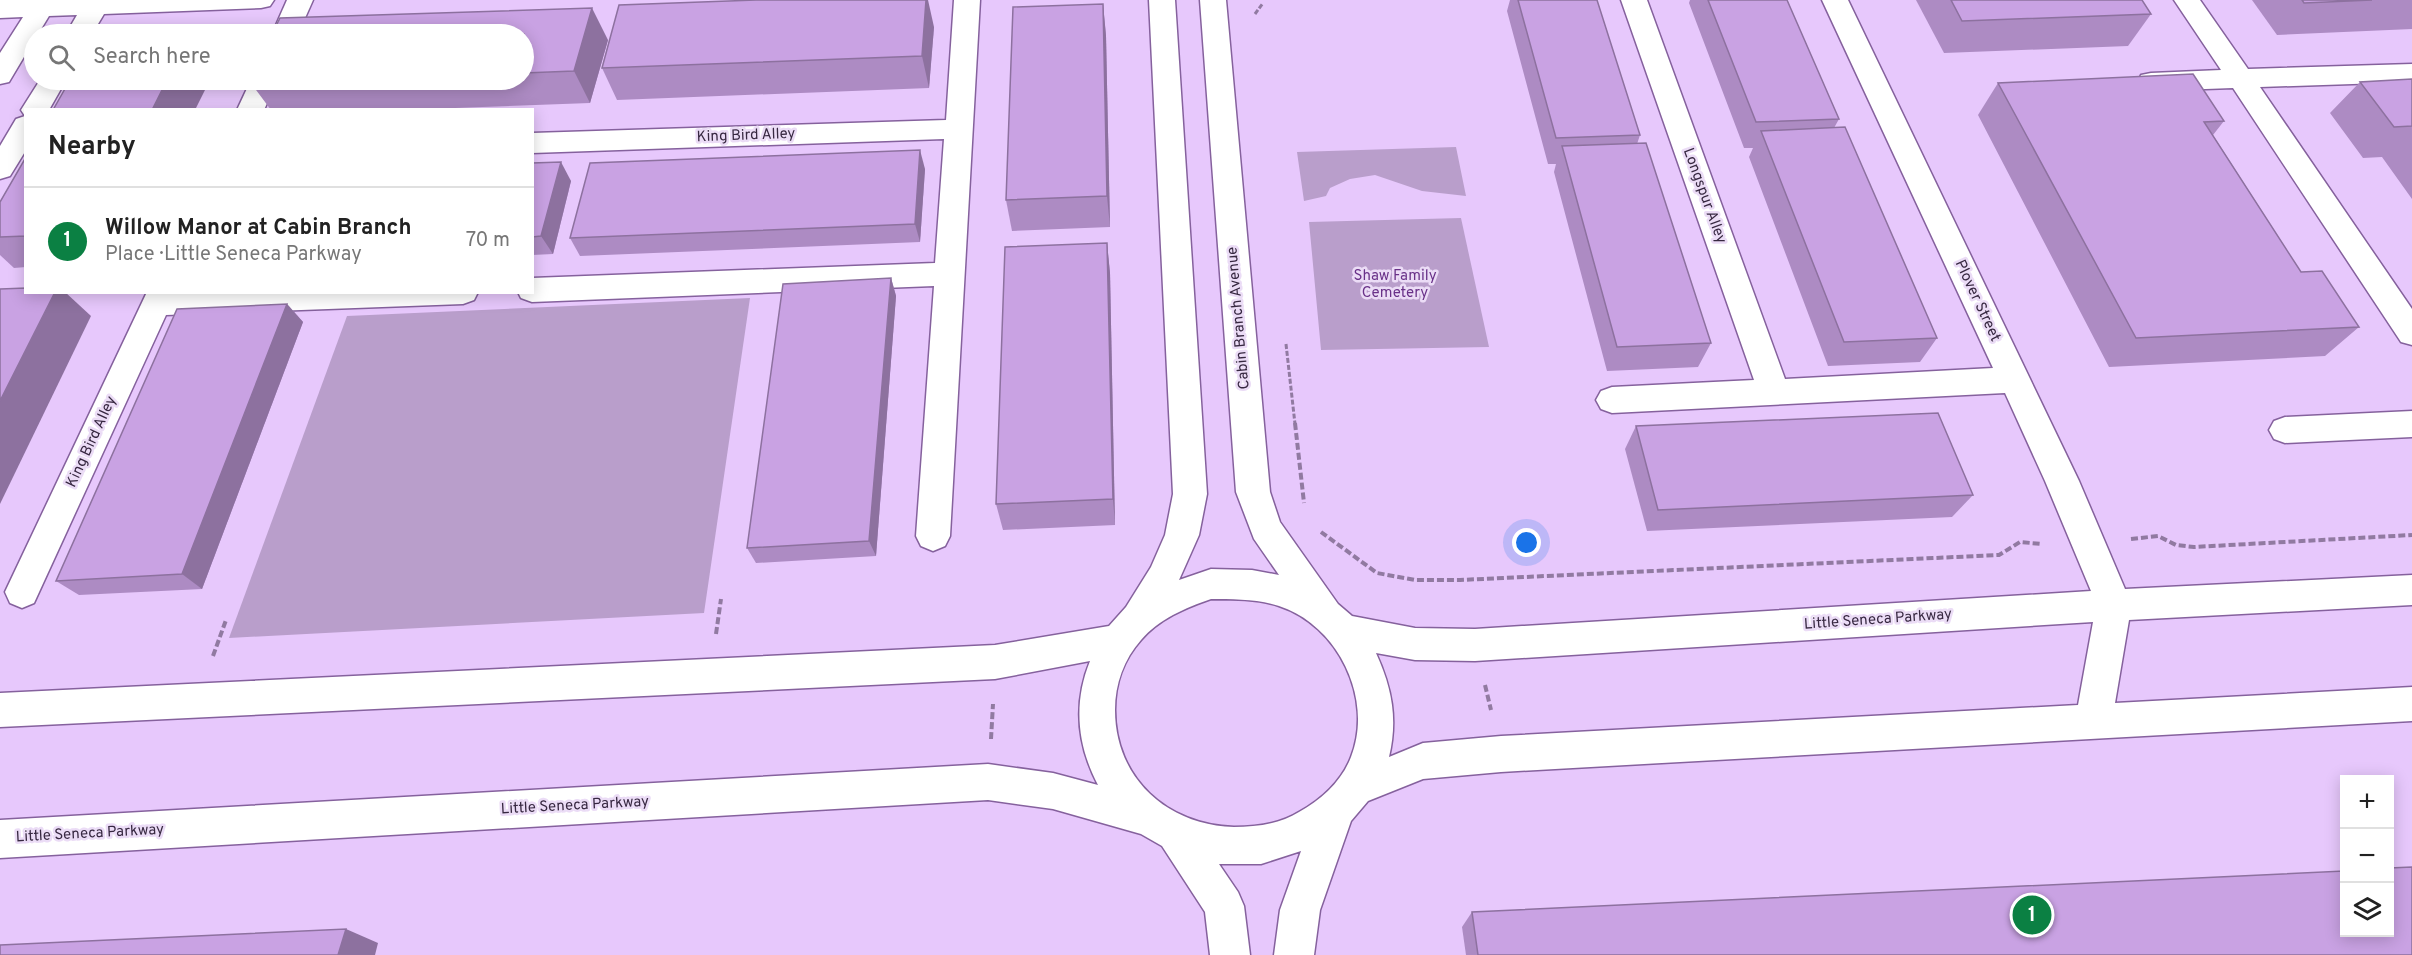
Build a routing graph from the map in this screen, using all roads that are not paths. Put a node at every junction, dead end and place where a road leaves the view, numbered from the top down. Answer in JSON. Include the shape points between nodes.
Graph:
{"nodes":[{"id":1,"x":261,"y":0,"type":"edge"},
{"id":2,"x":300,"y":0,"type":"edge"},
{"id":3,"x":967,"y":0,"type":"edge"},
{"id":4,"x":1162,"y":0,"type":"edge"},
{"id":5,"x":1213,"y":0,"type":"edge"},
{"id":6,"x":1634,"y":0,"type":"edge"},
{"id":7,"x":1835,"y":0,"type":"edge"},
{"id":8,"x":2187,"y":0,"type":"edge"},
{"id":9,"x":98,"y":3,"type":"edge"},
{"id":10,"x":44,"y":4,"type":"edge"},
{"id":11,"x":0,"y":9,"type":"edge"},
{"id":12,"x":32,"y":24,"type":"edge"},
{"id":13,"x":85,"y":24,"type":"edge"},
{"id":14,"x":289,"y":24,"type":"edge"},
{"id":15,"x":24,"y":36,"type":"edge"},
{"id":16,"x":2412,"y":73,"type":"edge"},
{"id":17,"x":0,"y":75,"type":"edge"},
{"id":18,"x":2240,"y":79,"type":"junction"},
{"id":19,"x":2124,"y":82,"type":"edge"},
{"id":20,"x":46,"y":90,"type":"edge"},
{"id":21,"x":259,"y":90,"type":"edge"},
{"id":22,"x":36,"y":108,"type":"edge"},
{"id":23,"x":251,"y":108,"type":"edge"},
{"id":24,"x":24,"y":129,"type":"edge"},
{"id":25,"x":958,"y":129,"type":"junction"},
{"id":26,"x":534,"y":143,"type":"edge"},
{"id":27,"x":0,"y":170,"type":"edge"},
{"id":28,"x":949,"y":274,"type":"junction"},
{"id":29,"x":534,"y":290,"type":"edge"},
{"id":30,"x":362,"y":294,"type":"edge"},
{"id":31,"x":160,"y":298,"type":"edge"},
{"id":32,"x":2412,"y":333,"type":"edge"},
{"id":33,"x":2014,"y":380,"type":"junction"},
{"id":34,"x":1774,"y":392,"type":"junction"},
{"id":35,"x":1612,"y":400,"type":"dead end"},
{"id":36,"x":2412,"y":424,"type":"edge"},
{"id":37,"x":2285,"y":430,"type":"dead end"},
{"id":38,"x":933,"y":536,"type":"dead end"},
{"id":39,"x":2412,"y":590,"type":"edge"},
{"id":40,"x":22,"y":592,"type":"dead end"},
{"id":41,"x":2114,"y":605,"type":"junction"},
{"id":42,"x":1336,"y":623,"type":"junction"},
{"id":43,"x":1128,"y":629,"type":"junction"},
{"id":44,"x":2412,"y":704,"type":"edge"},
{"id":45,"x":0,"y":710,"type":"edge"},
{"id":46,"x":2094,"y":720,"type":"junction"},
{"id":47,"x":1345,"y":799,"type":"junction"},
{"id":48,"x":1161,"y":825,"type":"junction"},
{"id":49,"x":0,"y":839,"type":"edge"},
{"id":50,"x":1230,"y":955,"type":"edge"},
{"id":51,"x":1294,"y":955,"type":"edge"}],
"edges":[{"from":1,"to":9,"type":"street"},
{"from":2,"to":14,"type":"street"},
{"from":3,"to":25,"type":"street"},
{"from":4,"to":43,"type":"street","via":[[1191,494],[1182,535],[1163,577]]},
{"from":5,"to":42,"type":"street","name":"Cabin Branch Avenue","via":[[1253,492],[1266,529]]},
{"from":6,"to":34,"type":"street","name":"Longspur Alley"},
{"from":7,"to":33,"type":"street","name":"Plover Street"},
{"from":8,"to":18,"type":"street"},
{"from":9,"to":10,"type":"street"},
{"from":9,"to":13,"type":"street"},
{"from":10,"to":11,"type":"street"},
{"from":10,"to":12,"type":"street"},
{"from":15,"to":17,"type":"street"},
{"from":16,"to":18,"type":"street"},
{"from":18,"to":19,"type":"street"},
{"from":18,"to":32,"type":"street"},
{"from":20,"to":22,"type":"street"},
{"from":21,"to":23,"type":"street"},
{"from":24,"to":27,"type":"street"},
{"from":25,"to":26,"type":"street","name":"King Bird Alley"},
{"from":25,"to":28,"type":"street"},
{"from":28,"to":29,"type":"street"},
{"from":28,"to":38,"type":"street"},
{"from":30,"to":31,"type":"street"},
{"from":31,"to":40,"type":"street","name":"King Bird Alley"},
{"from":33,"to":34,"type":"street"},
{"from":33,"to":41,"type":"street","name":"Plover Street"},
{"from":34,"to":35,"type":"street"},
{"from":36,"to":37,"type":"street"},
{"from":39,"to":41,"type":"street","name":"Little Seneca Parkway"},
{"from":41,"to":42,"type":"street","name":"Little Seneca Parkway","via":[[1475,645],[1415,644]]},
{"from":41,"to":46,"type":"street"},
{"from":42,"to":43,"type":"street","via":[[1292,594],[1252,584],[1221,584],[1172,597]]},
{"from":42,"to":47,"type":"street","name":"Cabin Branch Avenue","via":[[1367,666],[1377,706],[1374,749]]},
{"from":43,"to":45,"type":"street","via":[[995,662]]},
{"from":43,"to":48,"type":"street","via":[[1101,674],[1095,711],[1101,750],[1118,786]]},
{"from":44,"to":46,"type":"street"},
{"from":46,"to":47,"type":"street","via":[[1423,761]]},
{"from":47,"to":48,"type":"street","name":"Little Seneca Parkway","via":[[1300,834],[1260,846],[1217,846]]},
{"from":47,"to":51,"type":"street","name":"Cabin Branch Avenue","via":[[1300,909]]},
{"from":48,"to":49,"type":"street","name":"Little Seneca Parkway","via":[[1053,791],[988,782]]},
{"from":48,"to":50,"type":"street","via":[[1224,906]]}]}
